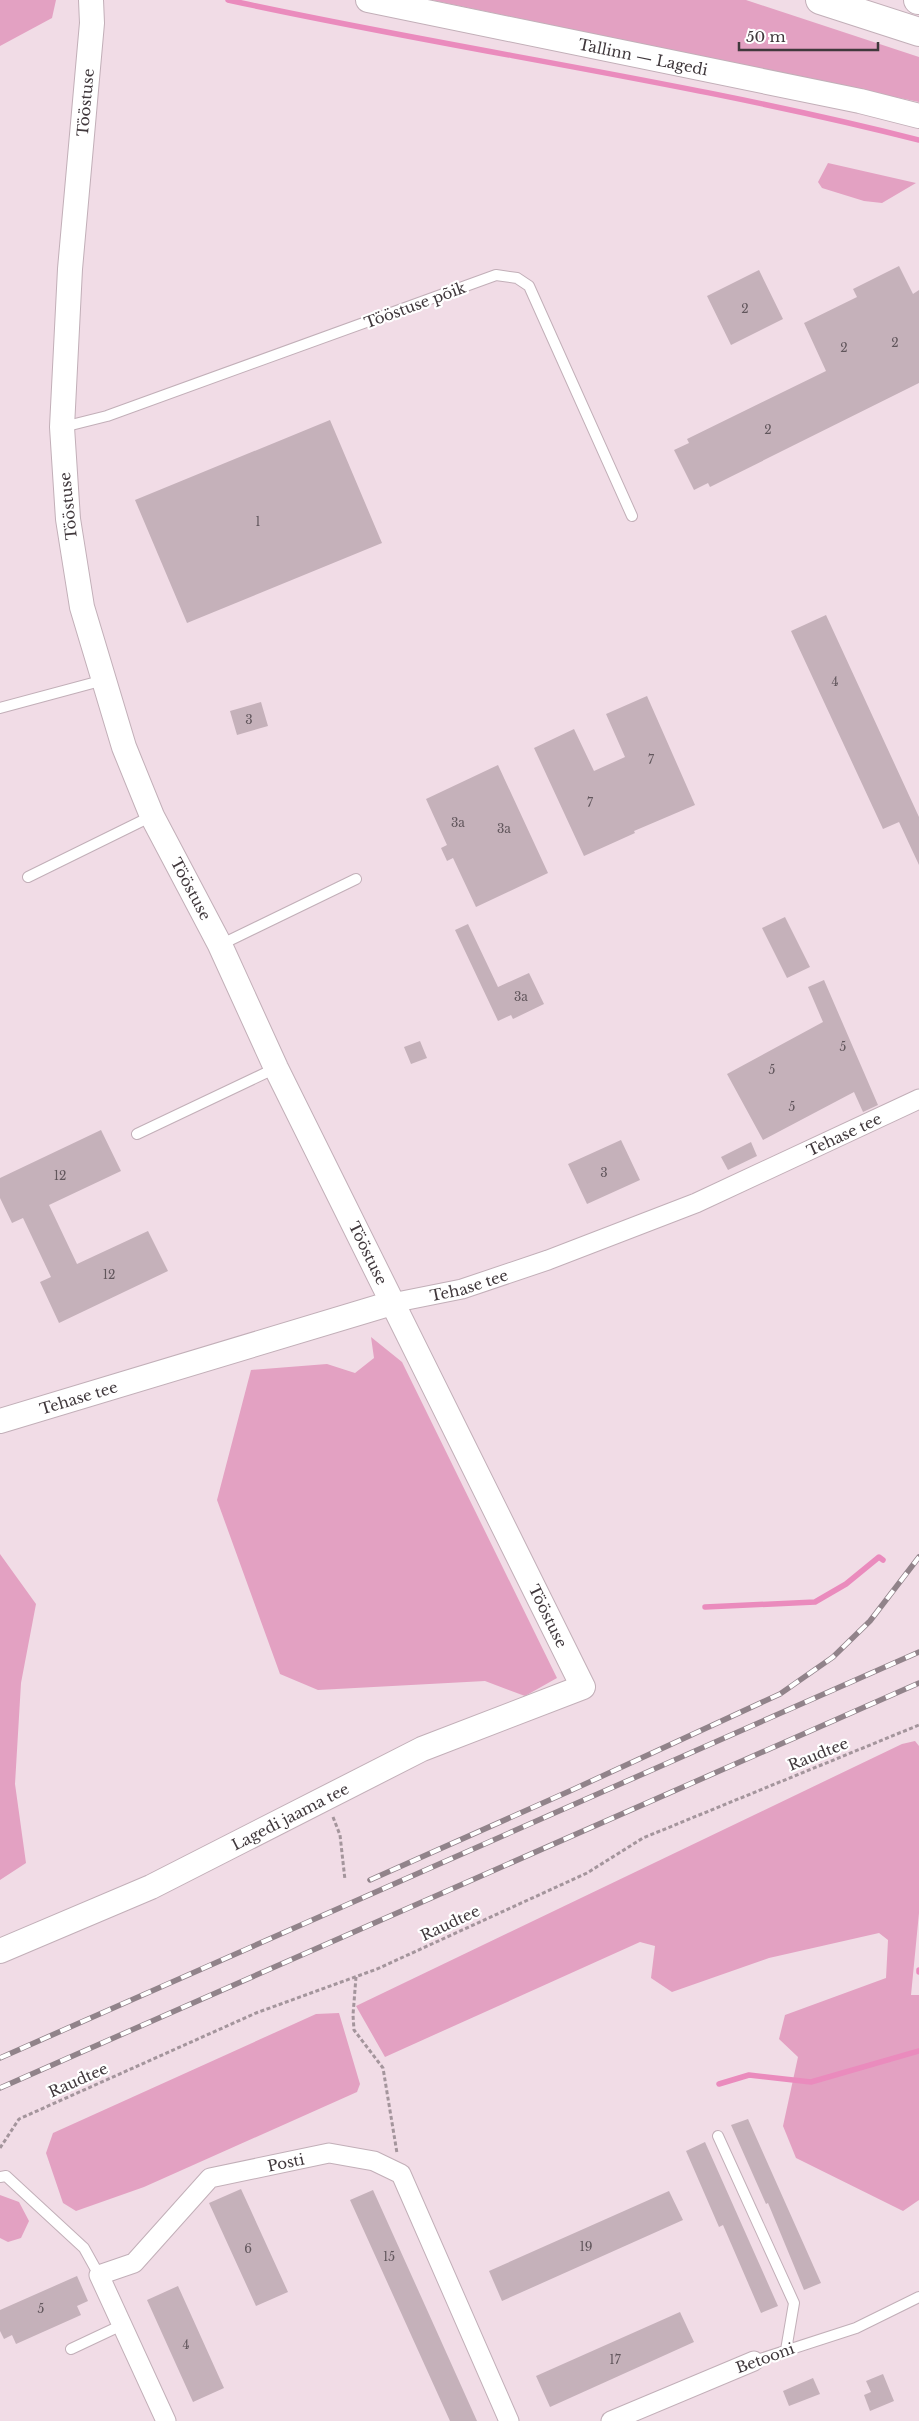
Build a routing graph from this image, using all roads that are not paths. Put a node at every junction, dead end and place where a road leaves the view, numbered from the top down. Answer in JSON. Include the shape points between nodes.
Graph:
{"nodes":[{"id":1,"x":91,"y":0,"type":"edge"},
{"id":2,"x":103,"y":0,"type":"edge"},
{"id":3,"x":368,"y":0,"type":"edge"},
{"id":4,"x":820,"y":0,"type":"edge"},
{"id":5,"x":92,"y":23,"type":"junction"},
{"id":6,"x":919,"y":32,"type":"edge"},
{"id":7,"x":919,"y":116,"type":"edge"},
{"id":8,"x":62,"y":427,"type":"junction"},
{"id":9,"x":632,"y":516,"type":"dead end"},
{"id":10,"x":104,"y":680,"type":"junction"},
{"id":11,"x":0,"y":708,"type":"edge"},
{"id":12,"x":152,"y":816,"type":"junction"},
{"id":13,"x":28,"y":877,"type":"dead end"},
{"id":14,"x":356,"y":879,"type":"dead end"},
{"id":15,"x":220,"y":945,"type":"junction"},
{"id":16,"x":276,"y":1068,"type":"junction"},
{"id":17,"x":919,"y":1099,"type":"edge"},
{"id":18,"x":137,"y":1134,"type":"dead end"},
{"id":19,"x":392,"y":1303,"type":"junction"},
{"id":20,"x":0,"y":1421,"type":"edge"},
{"id":21,"x":583,"y":1687,"type":"joint"},
{"id":22,"x":0,"y":1951,"type":"edge"},
{"id":23,"x":718,"y":2136,"type":"dead end"},
{"id":24,"x":0,"y":2177,"type":"edge"},
{"id":25,"x":99,"y":2275,"type":"junction"},
{"id":26,"x":918,"y":2297,"type":"edge"},
{"id":27,"x":122,"y":2325,"type":"junction"},
{"id":28,"x":71,"y":2349,"type":"dead end"},
{"id":29,"x":786,"y":2350,"type":"junction"},
{"id":30,"x":754,"y":2361,"type":"joint"},
{"id":31,"x":166,"y":2421,"type":"edge"},
{"id":32,"x":509,"y":2421,"type":"edge"},
{"id":33,"x":611,"y":2421,"type":"edge"}],
"edges":[{"from":1,"to":5,"type":"street","name":"Tööstuse"},
{"from":2,"to":5,"type":"street","name":"Tööstuse"},
{"from":3,"to":7,"type":"street","name":"Tallinn — Lagedi","via":[[860,101]]},
{"from":4,"to":6,"type":"highway"},
{"from":5,"to":8,"type":"street","name":"Tööstuse","via":[[70,269]]},
{"from":8,"to":9,"type":"lane","name":"Tööstuse põik","via":[[107,416],[496,275],[517,278],[528,286]]},
{"from":8,"to":10,"type":"street","name":"Tööstuse","via":[[68,519],[82,607]]},
{"from":10,"to":11,"type":"lane"},
{"from":10,"to":12,"type":"street","name":"Tööstuse","via":[[124,747]]},
{"from":12,"to":13,"type":"lane"},
{"from":12,"to":15,"type":"street","name":"Tööstuse"},
{"from":14,"to":15,"type":"lane"},
{"from":15,"to":16,"type":"street","name":"Tööstuse"},
{"from":16,"to":18,"type":"lane"},
{"from":16,"to":19,"type":"street","name":"Tööstuse"},
{"from":17,"to":19,"type":"street","name":"Tehase tee","via":[[696,1202],[548,1260],[462,1289]]},
{"from":19,"to":20,"type":"street","name":"Tehase tee"},
{"from":19,"to":21,"type":"street","name":"Tööstuse"},
{"from":21,"to":22,"type":"street","name":"Lagedi jaama tee","via":[[422,1749],[152,1887]]},
{"from":23,"to":29,"type":"lane","via":[[794,2303]]},
{"from":24,"to":25,"type":"lane","via":[[6,2176],[84,2248]]},
{"from":25,"to":27,"type":"street"},
{"from":25,"to":32,"type":"street","name":"Posti","via":[[134,2263],[210,2178],[329,2153],[374,2161],[401,2174]]},
{"from":26,"to":29,"type":"lane","name":"Betooni","via":[[856,2328]]},
{"from":27,"to":28,"type":"lane"},
{"from":27,"to":31,"type":"street"},
{"from":29,"to":30,"type":"lane","name":"Betooni"},
{"from":30,"to":33,"type":"street","name":"Betooni"}]}
